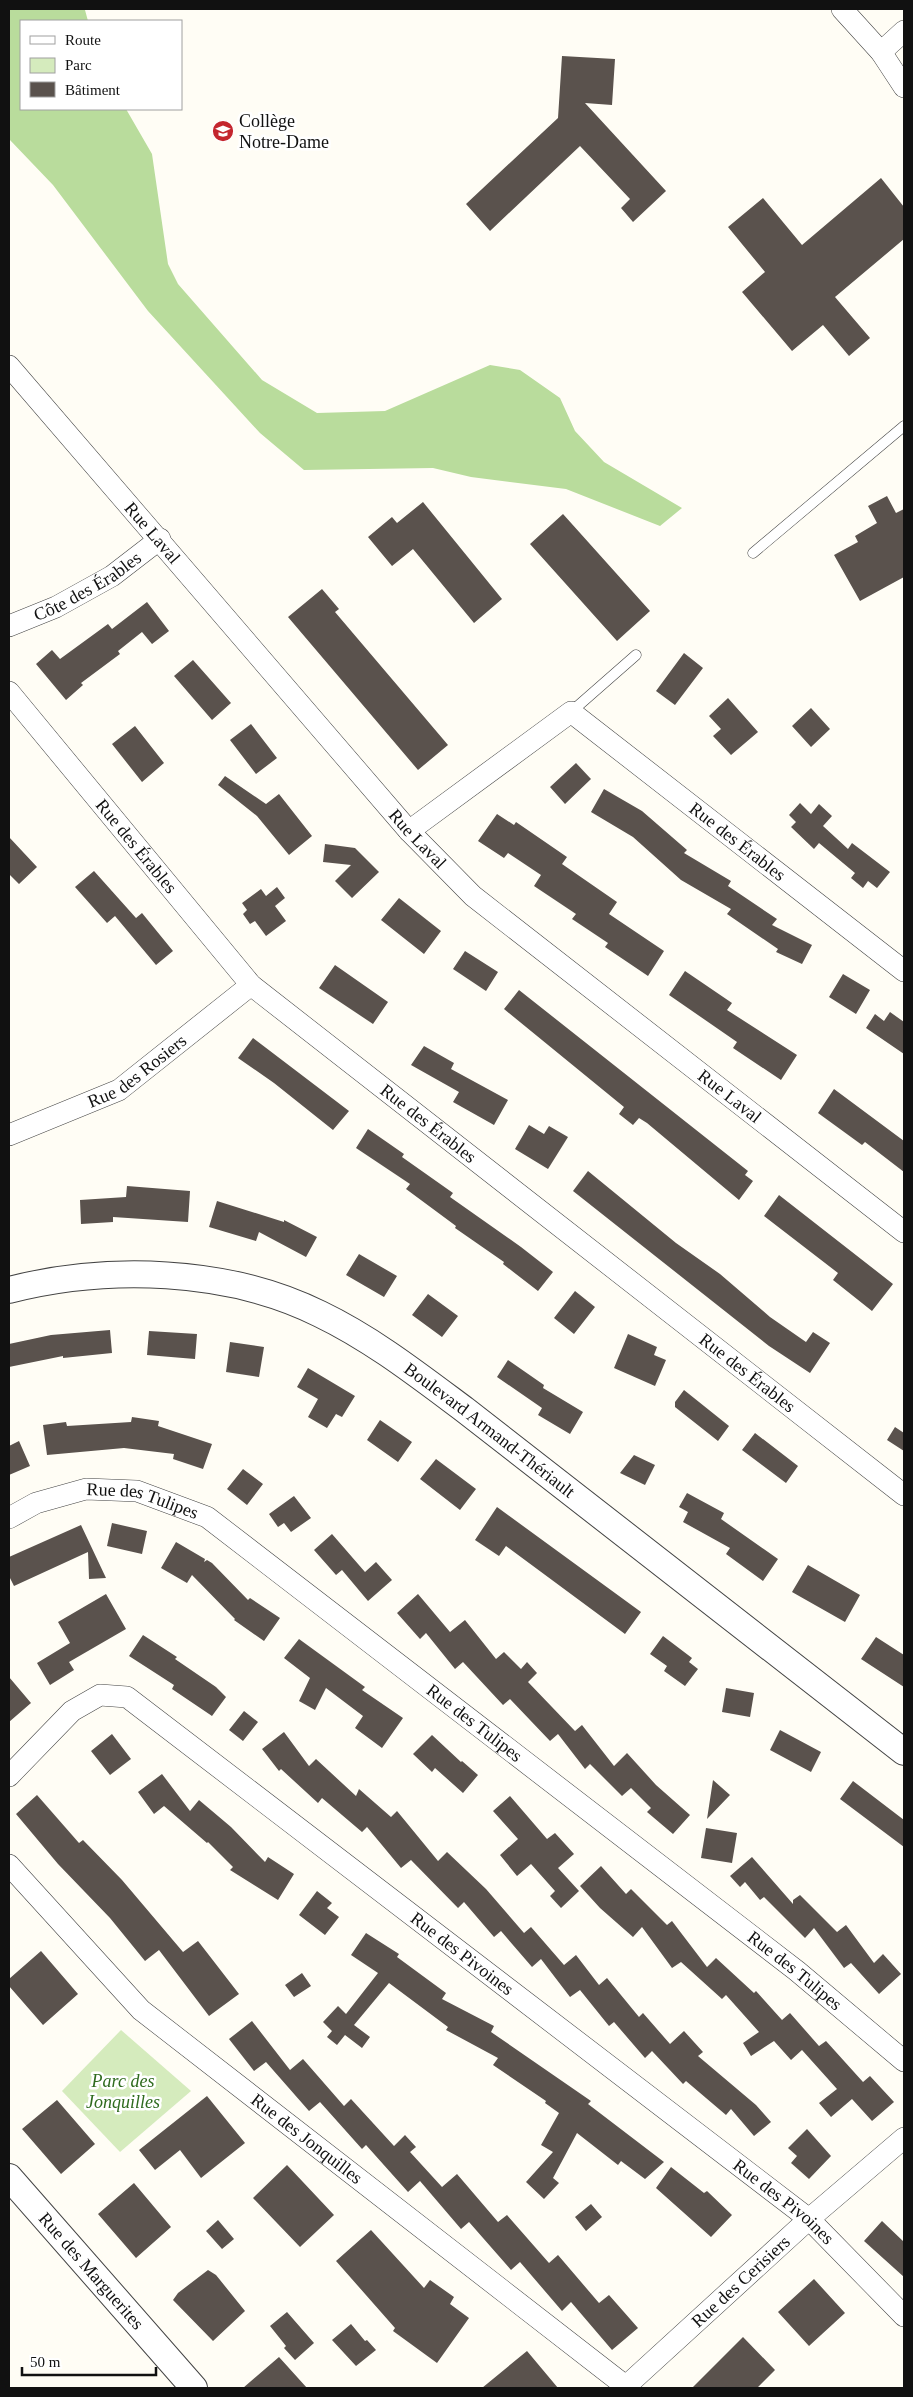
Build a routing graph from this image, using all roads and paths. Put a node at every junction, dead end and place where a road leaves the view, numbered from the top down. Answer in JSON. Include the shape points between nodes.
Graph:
{"nodes":[{"id":1,"x":842,"y":9,"type":"edge"},
{"id":2,"x":904,"y":31,"type":"edge"},
{"id":3,"x":881,"y":52,"type":"junction"},
{"id":4,"x":904,"y":69,"type":"edge"},
{"id":5,"x":904,"y":88,"type":"edge"},
{"id":6,"x":9,"y":366,"type":"edge"},
{"id":7,"x":904,"y":426,"type":"edge"},
{"id":8,"x":160,"y":539,"type":"junction"},
{"id":9,"x":753,"y":553,"type":"dead end"},
{"id":10,"x":9,"y":626,"type":"edge"},
{"id":11,"x":636,"y":655,"type":"dead end"},
{"id":12,"x":9,"y":692,"type":"edge"},
{"id":13,"x":571,"y":712,"type":"junction"},
{"id":14,"x":409,"y":830,"type":"junction"},
{"id":15,"x":904,"y":971,"type":"edge"},
{"id":16,"x":251,"y":985,"type":"junction"},
{"id":17,"x":9,"y":1135,"type":"edge"},
{"id":18,"x":904,"y":1232,"type":"edge"},
{"id":19,"x":9,"y":1290,"type":"edge"},
{"id":20,"x":904,"y":1495,"type":"edge"},
{"id":21,"x":9,"y":1518,"type":"edge"},
{"id":22,"x":904,"y":1752,"type":"edge"},
{"id":23,"x":9,"y":1776,"type":"edge"},
{"id":24,"x":9,"y":1865,"type":"edge"},
{"id":25,"x":904,"y":2061,"type":"edge"},
{"id":26,"x":904,"y":2138,"type":"edge"},
{"id":27,"x":9,"y":2177,"type":"edge"},
{"id":28,"x":809,"y":2219,"type":"junction"},
{"id":29,"x":904,"y":2316,"type":"edge"},
{"id":30,"x":194,"y":2388,"type":"edge"},
{"id":31,"x":626,"y":2388,"type":"edge"}],
"edges":[{"from":1,"to":3,"type":"street"},
{"from":2,"to":3,"type":"street"},
{"from":3,"to":4,"type":"street"},
{"from":3,"to":5,"type":"street"},
{"from":6,"to":8,"type":"street","name":"Rue Laval"},
{"from":7,"to":9,"type":"lane"},
{"from":8,"to":10,"type":"street","name":"Côte des Érables","via":[[112,576],[56,607]]},
{"from":8,"to":14,"type":"street","name":"Rue Laval"},
{"from":11,"to":13,"type":"lane"},
{"from":12,"to":16,"type":"street","name":"Rue des Érables"},
{"from":13,"to":14,"type":"street"},
{"from":13,"to":15,"type":"street","name":"Rue des Érables"},
{"from":14,"to":18,"type":"street","name":"Rue Laval","via":[[473,896]]},
{"from":16,"to":17,"type":"street","name":"Rue des Rosiers","via":[[119,1090]]},
{"from":16,"to":20,"type":"street","name":"Rue des Érables"},
{"from":19,"to":22,"type":"street","name":"Boulevard Armand-Thériault","via":[[60,1279],[104,1275],[175,1277],[272,1295],[318,1313],[354,1332],[465,1410]]},
{"from":21,"to":25,"type":"street","name":"Rue des Tulipes","via":[[36,1502],[86,1489],[137,1491],[207,1517],[798,1971]]},
{"from":23,"to":28,"type":"street","name":"Rue des Pivoines","via":[[72,1711],[100,1695],[127,1697]]},
{"from":24,"to":31,"type":"street","name":"Rue des Jonquilles","via":[[141,2010]]},
{"from":26,"to":28,"type":"street","name":"Rue des Cerisiers"},
{"from":27,"to":30,"type":"street","name":"Rue des Marguerites"},
{"from":28,"to":29,"type":"street","name":"Rue des Pivoines"},
{"from":28,"to":31,"type":"street","name":"Rue des Cerisiers"}]}
